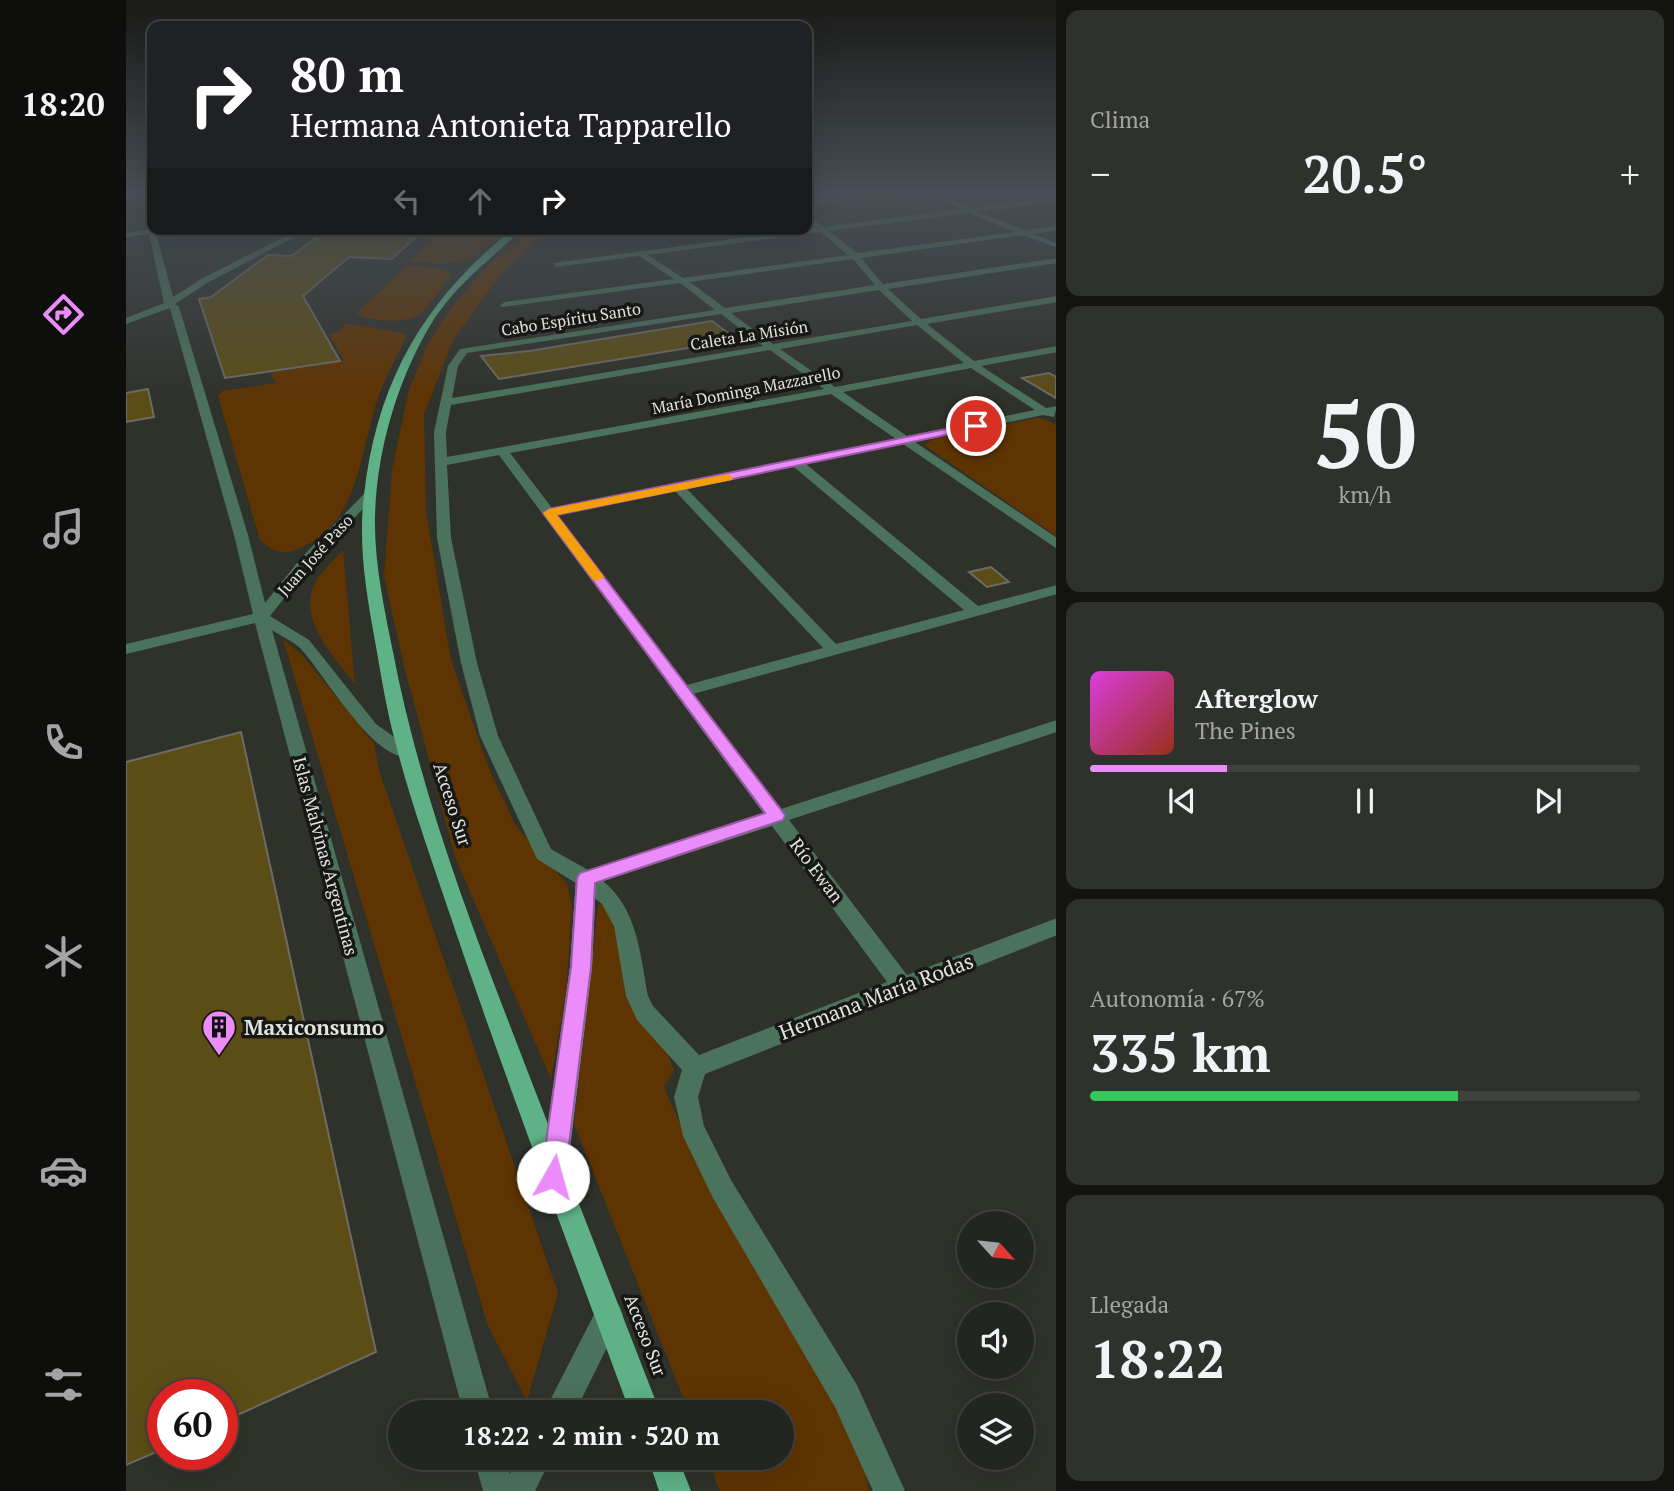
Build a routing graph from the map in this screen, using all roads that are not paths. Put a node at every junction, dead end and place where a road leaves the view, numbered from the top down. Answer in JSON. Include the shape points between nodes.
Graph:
{"nodes":[{"id":1,"x":160,"y":262,"type":"edge"},
{"id":2,"x":242,"y":262,"type":"edge"},
{"id":3,"x":481,"y":262,"type":"edge"},
{"id":4,"x":582,"y":262,"type":"edge"},
{"id":5,"x":653,"y":262,"type":"edge"},
{"id":6,"x":817,"y":262,"type":"edge"},
{"id":7,"x":860,"y":262,"type":"edge"},
{"id":8,"x":1045,"y":262,"type":"edge"},
{"id":9,"x":556,"y":265,"type":"dead end"},
{"id":10,"x":683,"y":281,"type":"junction"},
{"id":11,"x":880,"y":286,"type":"junction"},
{"id":12,"x":1056,"y":299,"type":"edge"},
{"id":13,"x":168,"y":304,"type":"junction"},
{"id":14,"x":505,"y":305,"type":"dead end"},
{"id":15,"x":721,"y":312,"type":"junction"},
{"id":16,"x":126,"y":321,"type":"edge"},
{"id":17,"x":920,"y":323,"type":"junction"},
{"id":18,"x":771,"y":348,"type":"junction"},
{"id":19,"x":1056,"y":349,"type":"edge"},
{"id":20,"x":973,"y":365,"type":"junction"},
{"id":21,"x":832,"y":390,"type":"junction"},
{"id":22,"x":447,"y":402,"type":"junction"},
{"id":23,"x":1053,"y":413,"type":"edge"},
{"id":24,"x":907,"y":441,"type":"junction"},
{"id":25,"x":503,"y":452,"type":"junction"},
{"id":26,"x":442,"y":462,"type":"junction"},
{"id":27,"x":797,"y":464,"type":"junction"},
{"id":28,"x":678,"y":488,"type":"junction"},
{"id":29,"x":370,"y":495,"type":"junction"},
{"id":30,"x":549,"y":513,"type":"junction"},
{"id":31,"x":1056,"y":545,"type":"edge"},
{"id":32,"x":1056,"y":589,"type":"edge"},
{"id":33,"x":975,"y":611,"type":"junction"},
{"id":34,"x":261,"y":617,"type":"junction"},
{"id":35,"x":126,"y":649,"type":"edge"},
{"id":36,"x":833,"y":650,"type":"junction"},
{"id":37,"x":684,"y":691,"type":"junction"},
{"id":38,"x":1056,"y":726,"type":"edge"},
{"id":39,"x":406,"y":752,"type":"junction"},
{"id":40,"x":776,"y":815,"type":"junction"},
{"id":41,"x":586,"y":878,"type":"junction"},
{"id":42,"x":1056,"y":926,"type":"edge"},
{"id":43,"x":903,"y":986,"type":"junction"},
{"id":44,"x":695,"y":1067,"type":"junction"},
{"id":45,"x":553,"y":1177,"type":"junction"},
{"id":46,"x":609,"y":1315,"type":"junction"},
{"id":47,"x":475,"y":1400,"type":"edge"},
{"id":48,"x":565,"y":1400,"type":"edge"},
{"id":49,"x":641,"y":1400,"type":"edge"},
{"id":50,"x":493,"y":1470,"type":"edge"},
{"id":51,"x":529,"y":1470,"type":"edge"},
{"id":52,"x":667,"y":1470,"type":"edge"},
{"id":53,"x":499,"y":1491,"type":"edge"},
{"id":54,"x":518,"y":1491,"type":"edge"},
{"id":55,"x":675,"y":1491,"type":"edge"},
{"id":56,"x":890,"y":1491,"type":"edge"}],
"edges":[{"from":1,"to":13,"type":"street","name":"Islas Malvinas Argentinas"},
{"from":2,"to":13,"type":"street"},
{"from":3,"to":29,"type":"main road","name":"Acceso Sur","via":[[459,281],[423,331],[398,380]]},
{"from":4,"to":9,"type":"street"},
{"from":5,"to":10,"type":"street"},
{"from":6,"to":10,"type":"street"},
{"from":7,"to":11,"type":"street"},
{"from":8,"to":11,"type":"street","name":"Cabo Espíritu Santo"},
{"from":10,"to":14,"type":"street"},
{"from":10,"to":15,"type":"street"},
{"from":11,"to":15,"type":"street","name":"Cabo Espíritu Santo"},
{"from":11,"to":17,"type":"street"},
{"from":12,"to":17,"type":"street","name":"Caleta La Misión"},
{"from":13,"to":16,"type":"street"},
{"from":13,"to":34,"type":"street","name":"Islas Malvinas Argentinas","via":[[174,307],[202,401]]},
{"from":15,"to":18,"type":"street"},
{"from":15,"to":22,"type":"street","name":"Cabo Espíritu Santo","via":[[464,351],[453,366]]},
{"from":17,"to":18,"type":"street","name":"Caleta La Misión"},
{"from":17,"to":20,"type":"street"},
{"from":18,"to":21,"type":"street"},
{"from":18,"to":22,"type":"street","name":"Caleta La Misión"},
{"from":19,"to":20,"type":"street","name":"María Dominga Mazzarello"},
{"from":20,"to":21,"type":"street","name":"María Dominga Mazzarello"},
{"from":20,"to":23,"type":"street"},
{"from":21,"to":24,"type":"street"},
{"from":21,"to":25,"type":"street","name":"María Dominga Mazzarello"},
{"from":22,"to":26,"type":"street","via":[[440,432]]},
{"from":23,"to":24,"type":"street"},
{"from":24,"to":27,"type":"street"},
{"from":24,"to":31,"type":"street"},
{"from":25,"to":26,"type":"street","name":"María Dominga Mazzarello"},
{"from":25,"to":30,"type":"street","name":"Río Ewan"},
{"from":26,"to":41,"type":"street","via":[[444,538],[489,736],[544,854]]},
{"from":27,"to":28,"type":"street"},
{"from":27,"to":33,"type":"street"},
{"from":28,"to":30,"type":"street"},
{"from":28,"to":36,"type":"street"},
{"from":29,"to":34,"type":"street","name":"Juan José Paso","via":[[306,561]]},
{"from":29,"to":39,"type":"main road","name":"Acceso Sur","via":[[368,563]]},
{"from":30,"to":37,"type":"street","name":"Río Ewan"},
{"from":32,"to":33,"type":"street"},
{"from":33,"to":36,"type":"street"},
{"from":34,"to":35,"type":"street"},
{"from":34,"to":39,"type":"street","via":[[304,643],[370,728]]},
{"from":34,"to":47,"type":"street","name":"Islas Malvinas Argentinas"},
{"from":36,"to":37,"type":"street"},
{"from":37,"to":40,"type":"street","name":"Río Ewan"},
{"from":38,"to":40,"type":"street"},
{"from":39,"to":45,"type":"main road","name":"Acceso Sur"},
{"from":40,"to":41,"type":"street"},
{"from":40,"to":43,"type":"street","name":"Río Ewan"},
{"from":41,"to":44,"type":"street","via":[[609,898],[624,925],[637,996],[645,1013]]},
{"from":41,"to":45,"type":"main road","via":[[581,967]]},
{"from":42,"to":43,"type":"street","name":"Hermana María Rodas"},
{"from":43,"to":44,"type":"street","name":"Hermana María Rodas"},
{"from":44,"to":56,"type":"street","via":[[686,1097],[692,1128],[722,1189],[846,1396]]},
{"from":45,"to":46,"type":"main road","name":"Acceso Sur"},
{"from":46,"to":48,"type":"street"},
{"from":46,"to":49,"type":"main road","name":"Acceso Sur"},
{"from":50,"to":53,"type":"street"},
{"from":51,"to":54,"type":"street"},
{"from":52,"to":55,"type":"main road"}]}
